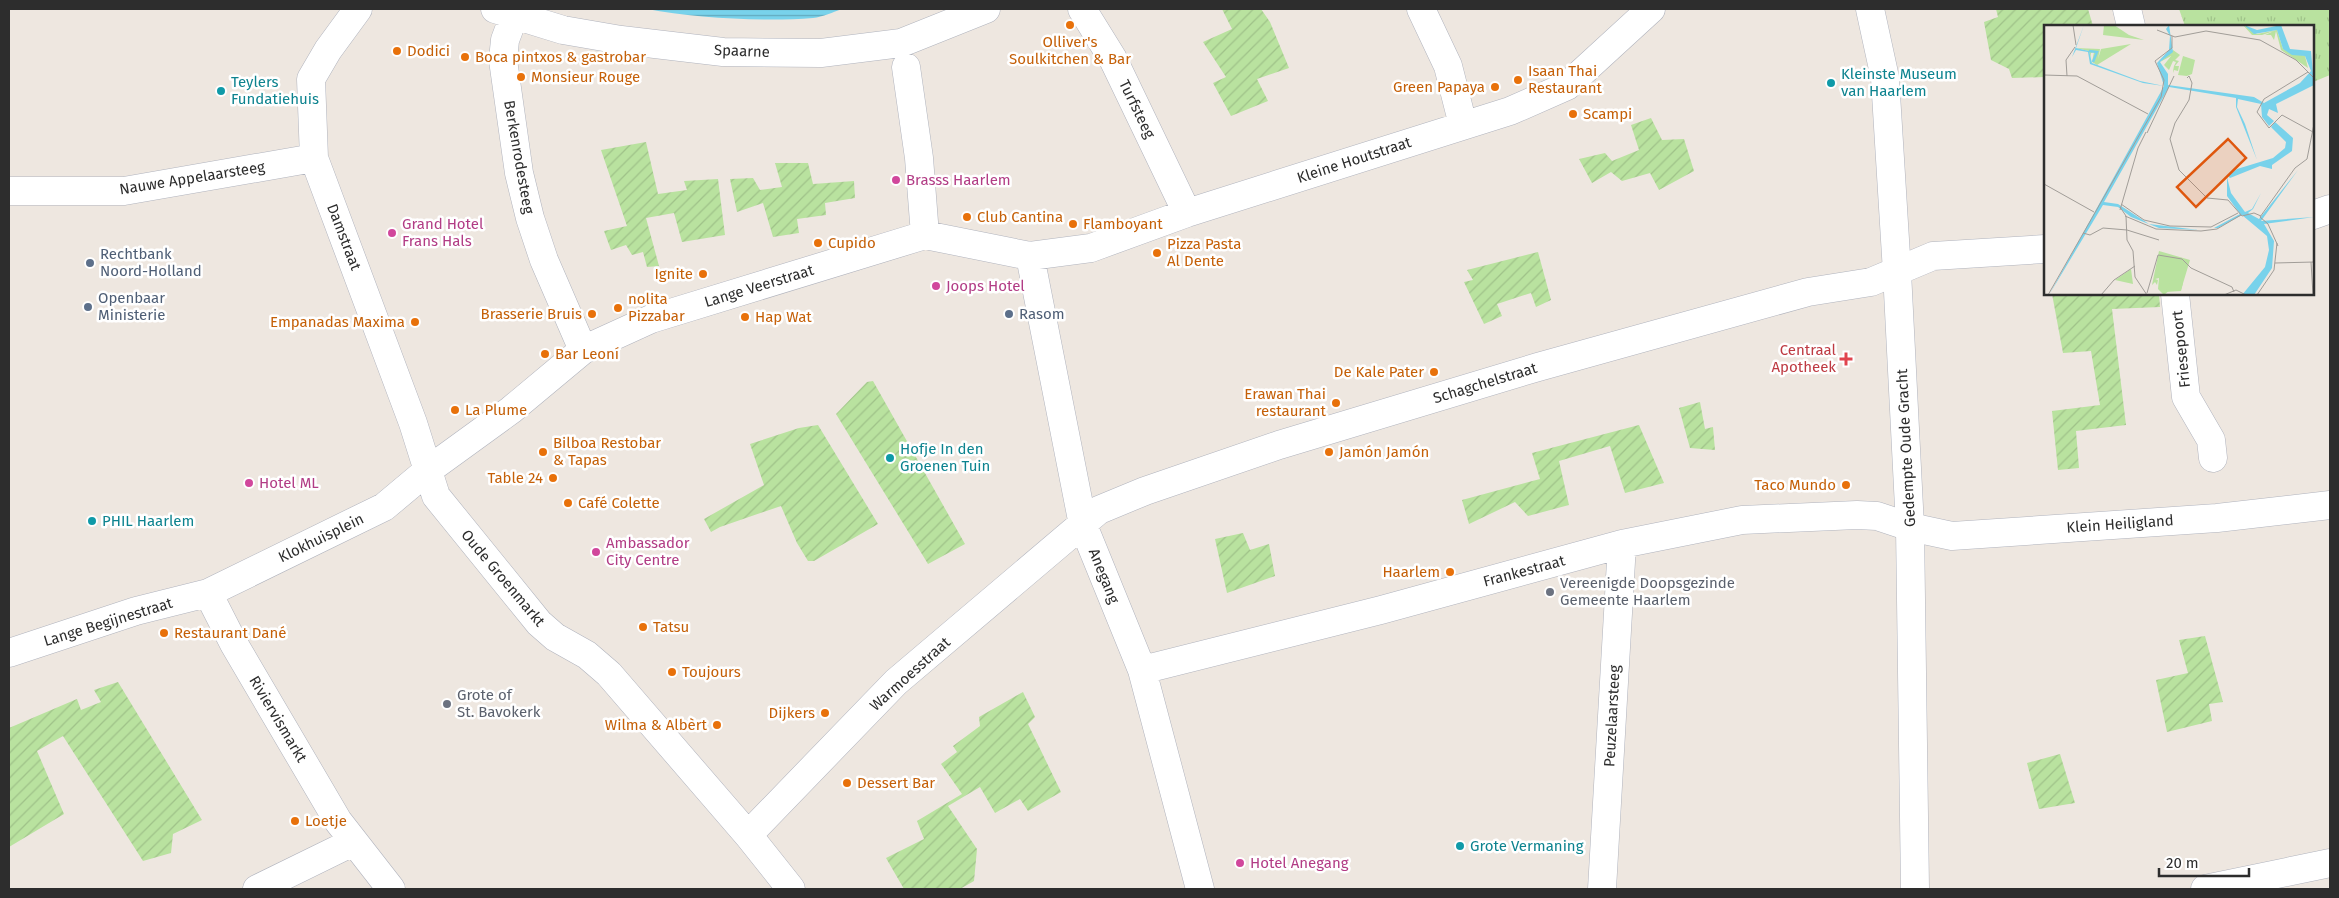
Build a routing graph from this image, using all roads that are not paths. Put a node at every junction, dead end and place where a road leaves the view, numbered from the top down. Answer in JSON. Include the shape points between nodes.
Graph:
{"nodes":[{"id":1,"x":358,"y":9,"type":"edge"},
{"id":2,"x":986,"y":9,"type":"edge"},
{"id":3,"x":1082,"y":9,"type":"edge"},
{"id":4,"x":1421,"y":9,"type":"edge"},
{"id":5,"x":1651,"y":9,"type":"edge"},
{"id":6,"x":1870,"y":9,"type":"edge"},
{"id":7,"x":2127,"y":9,"type":"edge"},
{"id":8,"x":504,"y":12,"type":"edge"},
{"id":9,"x":2131,"y":25,"type":"edge"},
{"id":10,"x":906,"y":66,"type":"dead end"},
{"id":11,"x":1463,"y":125,"type":"junction"},
{"id":12,"x":314,"y":158,"type":"junction"},
{"id":13,"x":9,"y":192,"type":"edge"},
{"id":14,"x":1186,"y":213,"type":"junction"},
{"id":15,"x":925,"y":235,"type":"junction"},
{"id":16,"x":2044,"y":249,"type":"edge"},
{"id":17,"x":1030,"y":256,"type":"junction"},
{"id":18,"x":1897,"y":272,"type":"junction"},
{"id":19,"x":2175,"y":295,"type":"edge"},
{"id":20,"x":583,"y":350,"type":"junction"},
{"id":21,"x":2213,"y":458,"type":"dead end"},
{"id":22,"x":427,"y":471,"type":"junction"},
{"id":23,"x":2330,"y":506,"type":"edge"},
{"id":24,"x":1083,"y":525,"type":"junction"},
{"id":25,"x":1910,"y":527,"type":"junction"},
{"id":26,"x":1622,"y":544,"type":"junction"},
{"id":27,"x":208,"y":593,"type":"junction"},
{"id":28,"x":9,"y":653,"type":"edge"},
{"id":29,"x":1142,"y":670,"type":"junction"},
{"id":30,"x":748,"y":835,"type":"junction"},
{"id":31,"x":353,"y":842,"type":"junction"},
{"id":32,"x":2330,"y":863,"type":"edge"},
{"id":33,"x":778,"y":884,"type":"edge"},
{"id":34,"x":257,"y":889,"type":"edge"},
{"id":35,"x":391,"y":889,"type":"edge"},
{"id":36,"x":1200,"y":889,"type":"edge"},
{"id":37,"x":1602,"y":889,"type":"edge"},
{"id":38,"x":1916,"y":889,"type":"edge"},
{"id":39,"x":2205,"y":889,"type":"edge"}],
"edges":[{"from":1,"to":12,"type":"street","name":"Damstraat","via":[[311,80]]},
{"from":2,"to":8,"type":"street","name":"Spaarne","via":[[901,43],[821,53],[723,52],[649,43],[563,30]]},
{"from":3,"to":14,"type":"street","name":"Turfsteeg","via":[[1113,59]]},
{"from":4,"to":11,"type":"street","via":[[1448,66]]},
{"from":5,"to":11,"type":"street","name":"Kleine Houtstraat","via":[[1567,86],[1510,111]]},
{"from":6,"to":18,"type":"street","name":"Gedempte Oude Gracht","via":[[1885,78]]},
{"from":7,"to":9,"type":"street"},
{"from":8,"to":20,"type":"street","name":"Berkenrodesteeg","via":[[503,60],[519,173],[544,260]]},
{"from":10,"to":15,"type":"street","via":[[919,158]]},
{"from":11,"to":14,"type":"street","name":"Kleine Houtstraat"},
{"from":12,"to":13,"type":"street","name":"Nauwe Appelaarsteeg","via":[[124,190]]},
{"from":12,"to":22,"type":"street","name":"Damstraat","via":[[414,423]]},
{"from":14,"to":17,"type":"street","name":"Kleine Houtstraat","via":[[1091,248]]},
{"from":15,"to":17,"type":"street","name":"Lange Veerstraat"},
{"from":15,"to":20,"type":"street","name":"Lange Veerstraat","via":[[651,319]]},
{"from":16,"to":18,"type":"street","name":"Schagchelstraat","via":[[1933,256]]},
{"from":17,"to":24,"type":"street","name":"Anegang"},
{"from":18,"to":24,"type":"street","name":"Schagchelstraat","via":[[1871,282],[1808,292],[1538,367],[1288,442],[1144,491],[1100,510]]},
{"from":18,"to":25,"type":"street","name":"Gedempte Oude Gracht"},
{"from":19,"to":21,"type":"street","name":"Friesepoort","via":[[2186,397],[2211,440]]},
{"from":20,"to":22,"type":"street","name":"Lange Veerstraat","via":[[511,410]]},
{"from":22,"to":27,"type":"street","name":"Klokhuisplein","via":[[384,507]]},
{"from":22,"to":30,"type":"street","name":"Oude Groenmarkt","via":[[436,496],[539,623],[609,674]]},
{"from":23,"to":25,"type":"street","name":"Klein Heiligland","via":[[2217,518],[1952,536]]},
{"from":24,"to":29,"type":"street","name":"Anegang"},
{"from":24,"to":30,"type":"street","name":"Warmoesstraat","via":[[896,682]]},
{"from":25,"to":26,"type":"street","name":"Frankestraat","via":[[1877,516],[1857,514],[1742,520]]},
{"from":25,"to":38,"type":"street","name":"Gedempte Oude Gracht"},
{"from":26,"to":29,"type":"street","name":"Frankestraat","via":[[1381,610]]},
{"from":26,"to":37,"type":"street","name":"Peuzelaarsteeg"},
{"from":27,"to":28,"type":"street","name":"Lange Begijnestraat","via":[[136,611]]},
{"from":27,"to":31,"type":"street","name":"Riviervismarkt","via":[[234,644]]},
{"from":29,"to":36,"type":"street","name":"Anegang"},
{"from":30,"to":33,"type":"street","name":"Oude Groenmarkt"},
{"from":31,"to":34,"type":"street"},
{"from":31,"to":35,"type":"street","name":"Riviervismarkt"},
{"from":32,"to":39,"type":"street"}]}
